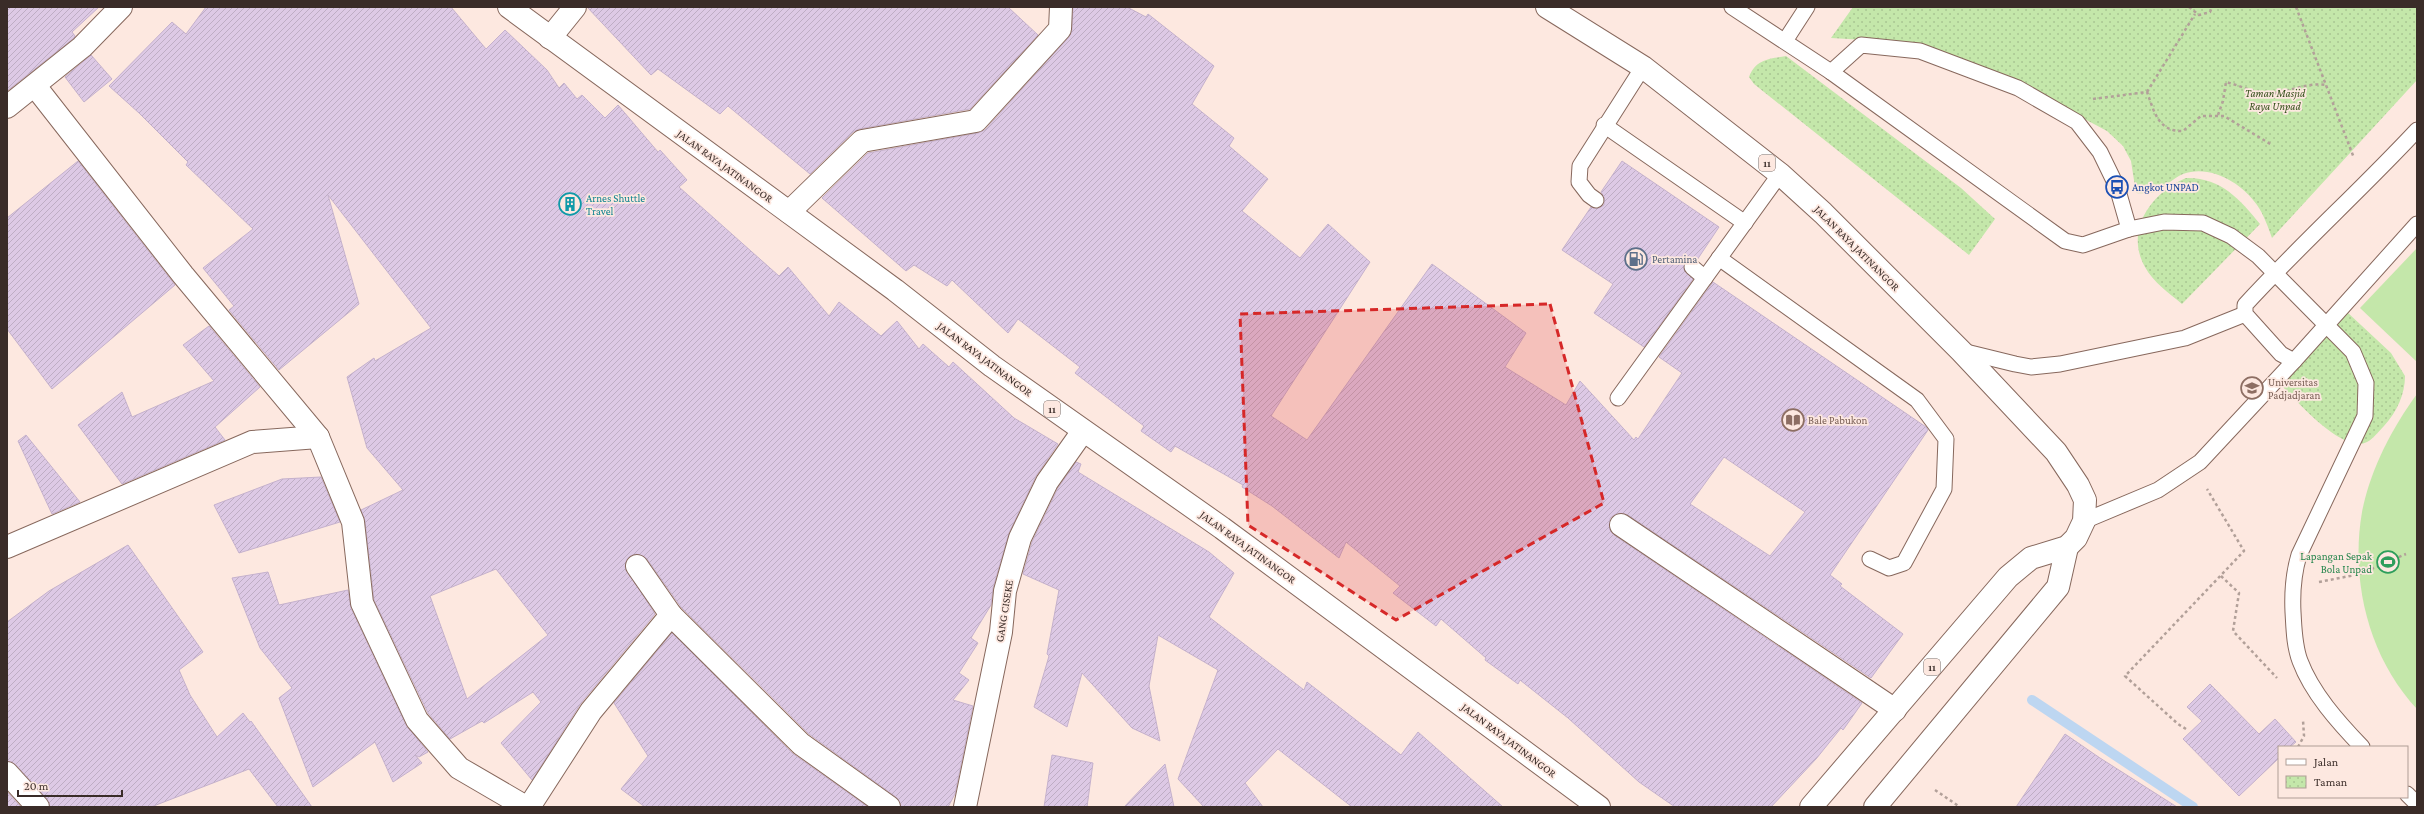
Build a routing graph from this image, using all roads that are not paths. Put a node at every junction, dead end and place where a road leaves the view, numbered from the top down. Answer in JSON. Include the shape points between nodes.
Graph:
{"nodes":[{"id":1,"x":121,"y":7,"type":"edge"},
{"id":2,"x":509,"y":7,"type":"edge"},
{"id":3,"x":576,"y":7,"type":"edge"},
{"id":4,"x":1061,"y":7,"type":"edge"},
{"id":5,"x":1547,"y":7,"type":"edge"},
{"id":6,"x":1732,"y":7,"type":"edge"},
{"id":7,"x":1807,"y":7,"type":"edge"},
{"id":8,"x":550,"y":38,"type":"junction"},
{"id":9,"x":1785,"y":41,"type":"junction"},
{"id":10,"x":1643,"y":67,"type":"junction"},
{"id":11,"x":1831,"y":72,"type":"junction"},
{"id":12,"x":36,"y":86,"type":"junction"},
{"id":13,"x":7,"y":107,"type":"edge"},
{"id":14,"x":1604,"y":125,"type":"junction"},
{"id":15,"x":2417,"y":130,"type":"edge"},
{"id":16,"x":1780,"y":174,"type":"junction"},
{"id":17,"x":1596,"y":200,"type":"dead end"},
{"id":18,"x":789,"y":212,"type":"junction"},
{"id":19,"x":1745,"y":223,"type":"junction"},
{"id":20,"x":2417,"y":224,"type":"edge"},
{"id":21,"x":2129,"y":229,"type":"junction"},
{"id":22,"x":1719,"y":258,"type":"junction"},
{"id":23,"x":1692,"y":268,"type":"dead end"},
{"id":24,"x":2276,"y":274,"type":"junction"},
{"id":25,"x":1705,"y":278,"type":"junction"},
{"id":26,"x":2244,"y":314,"type":"junction"},
{"id":27,"x":2326,"y":325,"type":"junction"},
{"id":28,"x":1961,"y":351,"type":"junction"},
{"id":29,"x":2294,"y":361,"type":"junction"},
{"id":30,"x":1618,"y":398,"type":"dead end"},
{"id":31,"x":1083,"y":431,"type":"junction"},
{"id":32,"x":318,"y":437,"type":"junction"},
{"id":33,"x":2084,"y":521,"type":"junction"},
{"id":34,"x":1621,"y":525,"type":"dead end"},
{"id":35,"x":7,"y":547,"type":"edge"},
{"id":36,"x":2067,"y":547,"type":"junction"},
{"id":37,"x":1870,"y":559,"type":"dead end"},
{"id":38,"x":637,"y":566,"type":"dead end"},
{"id":39,"x":670,"y":615,"type":"junction"},
{"id":40,"x":1895,"y":710,"type":"junction"},
{"id":41,"x":2361,"y":746,"type":"edge"},
{"id":42,"x":7,"y":773,"type":"edge"},
{"id":43,"x":2408,"y":795,"type":"edge"},
{"id":44,"x":2417,"y":804,"type":"edge"},
{"id":45,"x":38,"y":807,"type":"edge"},
{"id":46,"x":526,"y":807,"type":"edge"},
{"id":47,"x":529,"y":807,"type":"edge"},
{"id":48,"x":889,"y":807,"type":"edge"},
{"id":49,"x":965,"y":807,"type":"edge"},
{"id":50,"x":1599,"y":807,"type":"edge"},
{"id":51,"x":1811,"y":807,"type":"edge"},
{"id":52,"x":1875,"y":807,"type":"edge"}],
"edges":[{"from":1,"to":12,"type":"main road","via":[[82,47]]},
{"from":2,"to":8,"type":"main road","name":"JALAN RAYA JATINANGOR","number":"11"},
{"from":3,"to":8,"type":"main road"},
{"from":4,"to":18,"type":"main road","via":[[1060,29],[976,121],[862,141]]},
{"from":5,"to":10,"type":"main road","name":"JALAN RAYA JATINANGOR","number":"11"},
{"from":6,"to":9,"type":"lane"},
{"from":7,"to":9,"type":"lane"},
{"from":8,"to":18,"type":"main road","name":"JALAN RAYA JATINANGOR","number":"11"},
{"from":9,"to":11,"type":"lane"},
{"from":10,"to":14,"type":"lane"},
{"from":10,"to":16,"type":"main road","name":"JALAN RAYA JATINANGOR","number":"11"},
{"from":11,"to":21,"type":"lane","via":[[2065,241],[2083,245]]},
{"from":11,"to":21,"type":"lane","via":[[1861,45],[1920,51],[2018,88],[2077,122],[2100,152],[2117,186]]},
{"from":12,"to":13,"type":"main road"},
{"from":12,"to":32,"type":"main road","via":[[183,275]]},
{"from":14,"to":17,"type":"lane","via":[[1580,166],[1579,182]]},
{"from":14,"to":19,"type":"lane"},
{"from":15,"to":24,"type":"lane"},
{"from":16,"to":19,"type":"lane"},
{"from":16,"to":28,"type":"main road","name":"JALAN RAYA JATINANGOR","number":"11","via":[[1823,213]]},
{"from":18,"to":31,"type":"main road","name":"JALAN RAYA JATINANGOR","number":"11","via":[[992,366]]},
{"from":19,"to":22,"type":"lane"},
{"from":20,"to":27,"type":"lane"},
{"from":21,"to":24,"type":"lane","via":[[2164,222],[2203,223],[2232,236]]},
{"from":22,"to":25,"type":"lane"},
{"from":22,"to":37,"type":"lane","via":[[1917,400],[1946,439],[1944,489],[1904,563],[1889,568]]},
{"from":23,"to":25,"type":"lane"},
{"from":24,"to":26,"type":"lane","via":[[2245,305]]},
{"from":24,"to":27,"type":"lane"},
{"from":25,"to":30,"type":"lane"},
{"from":26,"to":28,"type":"lane","via":[[2185,338],[2060,364],[2015,364]]},
{"from":26,"to":29,"type":"lane","via":[[2281,354]]},
{"from":27,"to":29,"type":"lane"},
{"from":27,"to":41,"type":"lane","via":[[2353,352],[2366,383],[2366,416],[2299,555],[2293,573],[2294,636],[2300,660],[2314,690]]},
{"from":28,"to":33,"type":"main road","name":"JALAN RAYA JATINANGOR","number":"11","via":[[2056,452],[2085,500]]},
{"from":29,"to":33,"type":"lane","via":[[2200,462],[2158,490]]},
{"from":31,"to":49,"type":"main road","name":"GANG CISEKE","via":[[1047,482],[1020,538],[1005,591],[1001,632]]},
{"from":31,"to":50,"type":"main road","name":"JALAN RAYA JATINANGOR","number":"11","via":[[1222,528]]},
{"from":32,"to":35,"type":"main road","via":[[252,442]]},
{"from":32,"to":46,"type":"main road","via":[[353,522],[362,603],[417,720],[460,768]]},
{"from":33,"to":36,"type":"main road","name":"JALAN RAYA JATINANGOR","number":"11","via":[[2076,538]]},
{"from":34,"to":40,"type":"main road"},
{"from":36,"to":40,"type":"main road","number":"11","via":[[2030,558],[2008,577]]},
{"from":36,"to":52,"type":"main road","number":"11","via":[[2058,587]]},
{"from":38,"to":39,"type":"main road"},
{"from":39,"to":47,"type":"main road","via":[[591,711]]},
{"from":39,"to":48,"type":"main road","via":[[801,744]]},
{"from":40,"to":51,"type":"main road","number":"11"},
{"from":42,"to":45,"type":"main road"},
{"from":43,"to":44,"type":"lane"}]}
